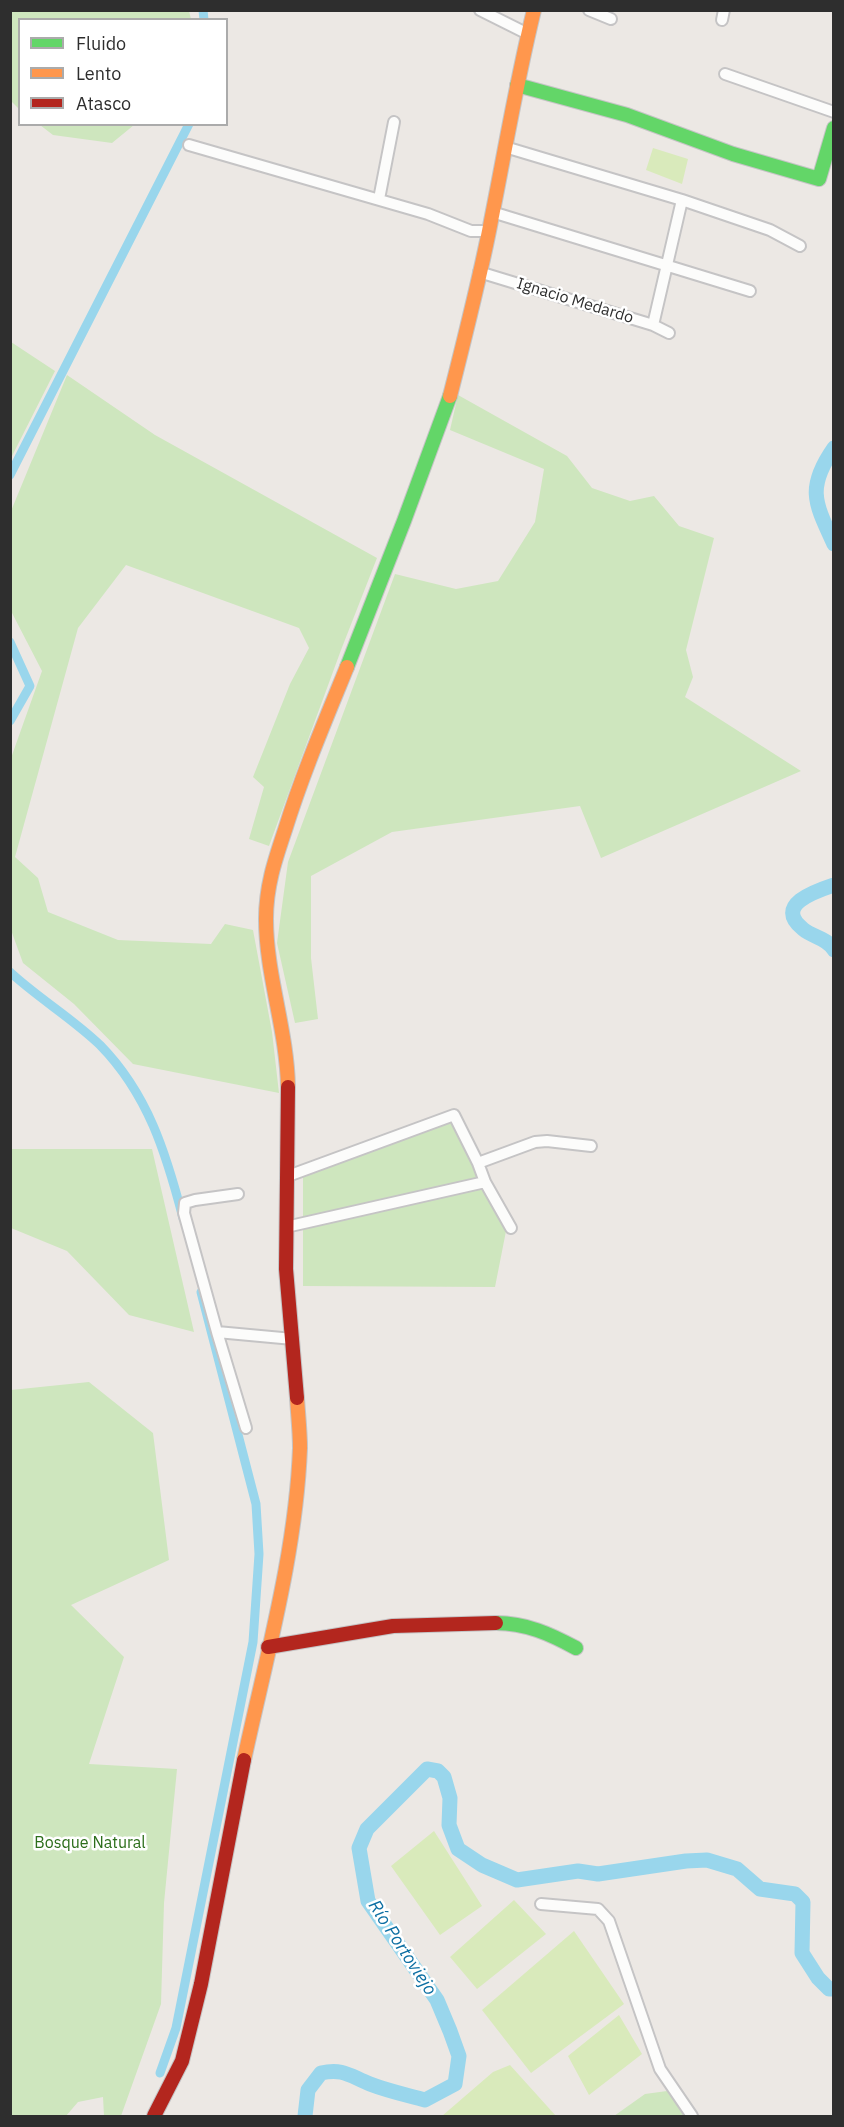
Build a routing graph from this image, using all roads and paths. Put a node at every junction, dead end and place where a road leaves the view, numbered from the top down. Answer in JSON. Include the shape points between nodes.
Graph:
{"nodes":[{"id":1,"x":480,"y":10,"type":"edge"},
{"id":2,"x":534,"y":10,"type":"edge"},
{"id":3,"x":589,"y":10,"type":"edge"},
{"id":4,"x":611,"y":19,"type":"dead end"},
{"id":5,"x":528,"y":34,"type":"junction"},
{"id":6,"x":725,"y":74,"type":"dead end"},
{"id":7,"x":517,"y":85,"type":"junction"},
{"id":8,"x":834,"y":112,"type":"edge"},
{"id":9,"x":394,"y":122,"type":"dead end"},
{"id":10,"x":834,"y":129,"type":"edge"},
{"id":11,"x":189,"y":144,"type":"dead end"},
{"id":12,"x":505,"y":147,"type":"junction"},
{"id":13,"x":378,"y":200,"type":"junction"},
{"id":14,"x":682,"y":200,"type":"junction"},
{"id":15,"x":492,"y":212,"type":"junction"},
{"id":16,"x":489,"y":231,"type":"junction"},
{"id":17,"x":800,"y":246,"type":"dead end"},
{"id":18,"x":666,"y":266,"type":"junction"},
{"id":19,"x":480,"y":272,"type":"junction"},
{"id":20,"x":750,"y":291,"type":"dead end"},
{"id":21,"x":653,"y":325,"type":"junction"},
{"id":22,"x":669,"y":333,"type":"dead end"},
{"id":23,"x":591,"y":1146,"type":"dead end"},
{"id":24,"x":478,"y":1163,"type":"junction"},
{"id":25,"x":288,"y":1176,"type":"junction"},
{"id":26,"x":485,"y":1182,"type":"junction"},
{"id":27,"x":238,"y":1194,"type":"dead end"},
{"id":28,"x":286,"y":1227,"type":"junction"},
{"id":29,"x":511,"y":1228,"type":"dead end"},
{"id":30,"x":217,"y":1332,"type":"junction"},
{"id":31,"x":293,"y":1339,"type":"junction"},
{"id":32,"x":246,"y":1428,"type":"dead end"},
{"id":33,"x":268,"y":1647,"type":"junction"},
{"id":34,"x":576,"y":1648,"type":"dead end"},
{"id":35,"x":541,"y":1904,"type":"dead end"},
{"id":36,"x":154,"y":2116,"type":"edge"},
{"id":37,"x":692,"y":2116,"type":"edge"}],
"edges":[{"from":1,"to":5,"type":"street"},
{"from":2,"to":5,"type":"street"},
{"from":3,"to":4,"type":"street"},
{"from":5,"to":7,"type":"street"},
{"from":6,"to":8,"type":"street"},
{"from":7,"to":10,"type":"street","via":[[627,115],[733,154],[819,179]]},
{"from":7,"to":12,"type":"street"},
{"from":9,"to":13,"type":"street"},
{"from":11,"to":13,"type":"street"},
{"from":12,"to":14,"type":"street"},
{"from":12,"to":15,"type":"street"},
{"from":13,"to":16,"type":"street","via":[[471,231]]},
{"from":14,"to":17,"type":"street","via":[[770,230]]},
{"from":14,"to":18,"type":"street"},
{"from":15,"to":16,"type":"street"},
{"from":15,"to":18,"type":"street"},
{"from":16,"to":19,"type":"street"},
{"from":18,"to":20,"type":"street"},
{"from":18,"to":21,"type":"street"},
{"from":19,"to":21,"type":"street","name":"Ignacio Medardo"},
{"from":19,"to":25,"type":"street","via":[[447,406],[294,801],[268,879],[267,946],[288,1070]]},
{"from":21,"to":22,"type":"street","name":"Ignacio Medardo"},
{"from":23,"to":24,"type":"street","via":[[535,1142]]},
{"from":24,"to":25,"type":"street","via":[[454,1115]]},
{"from":24,"to":26,"type":"street"},
{"from":25,"to":28,"type":"street"},
{"from":26,"to":28,"type":"street"},
{"from":26,"to":29,"type":"street"},
{"from":27,"to":30,"type":"street","via":[[185,1203],[184,1213]]},
{"from":28,"to":31,"type":"street"},
{"from":30,"to":31,"type":"street"},
{"from":30,"to":32,"type":"street"},
{"from":31,"to":33,"type":"street","via":[[300,1446],[297,1493]]},
{"from":33,"to":34,"type":"street","via":[[393,1626],[475,1622],[514,1623],[543,1631]]},
{"from":33,"to":36,"type":"street","via":[[201,1984],[182,2061]]},
{"from":35,"to":37,"type":"street","via":[[598,1909],[609,1921],[660,2068]]}]}
